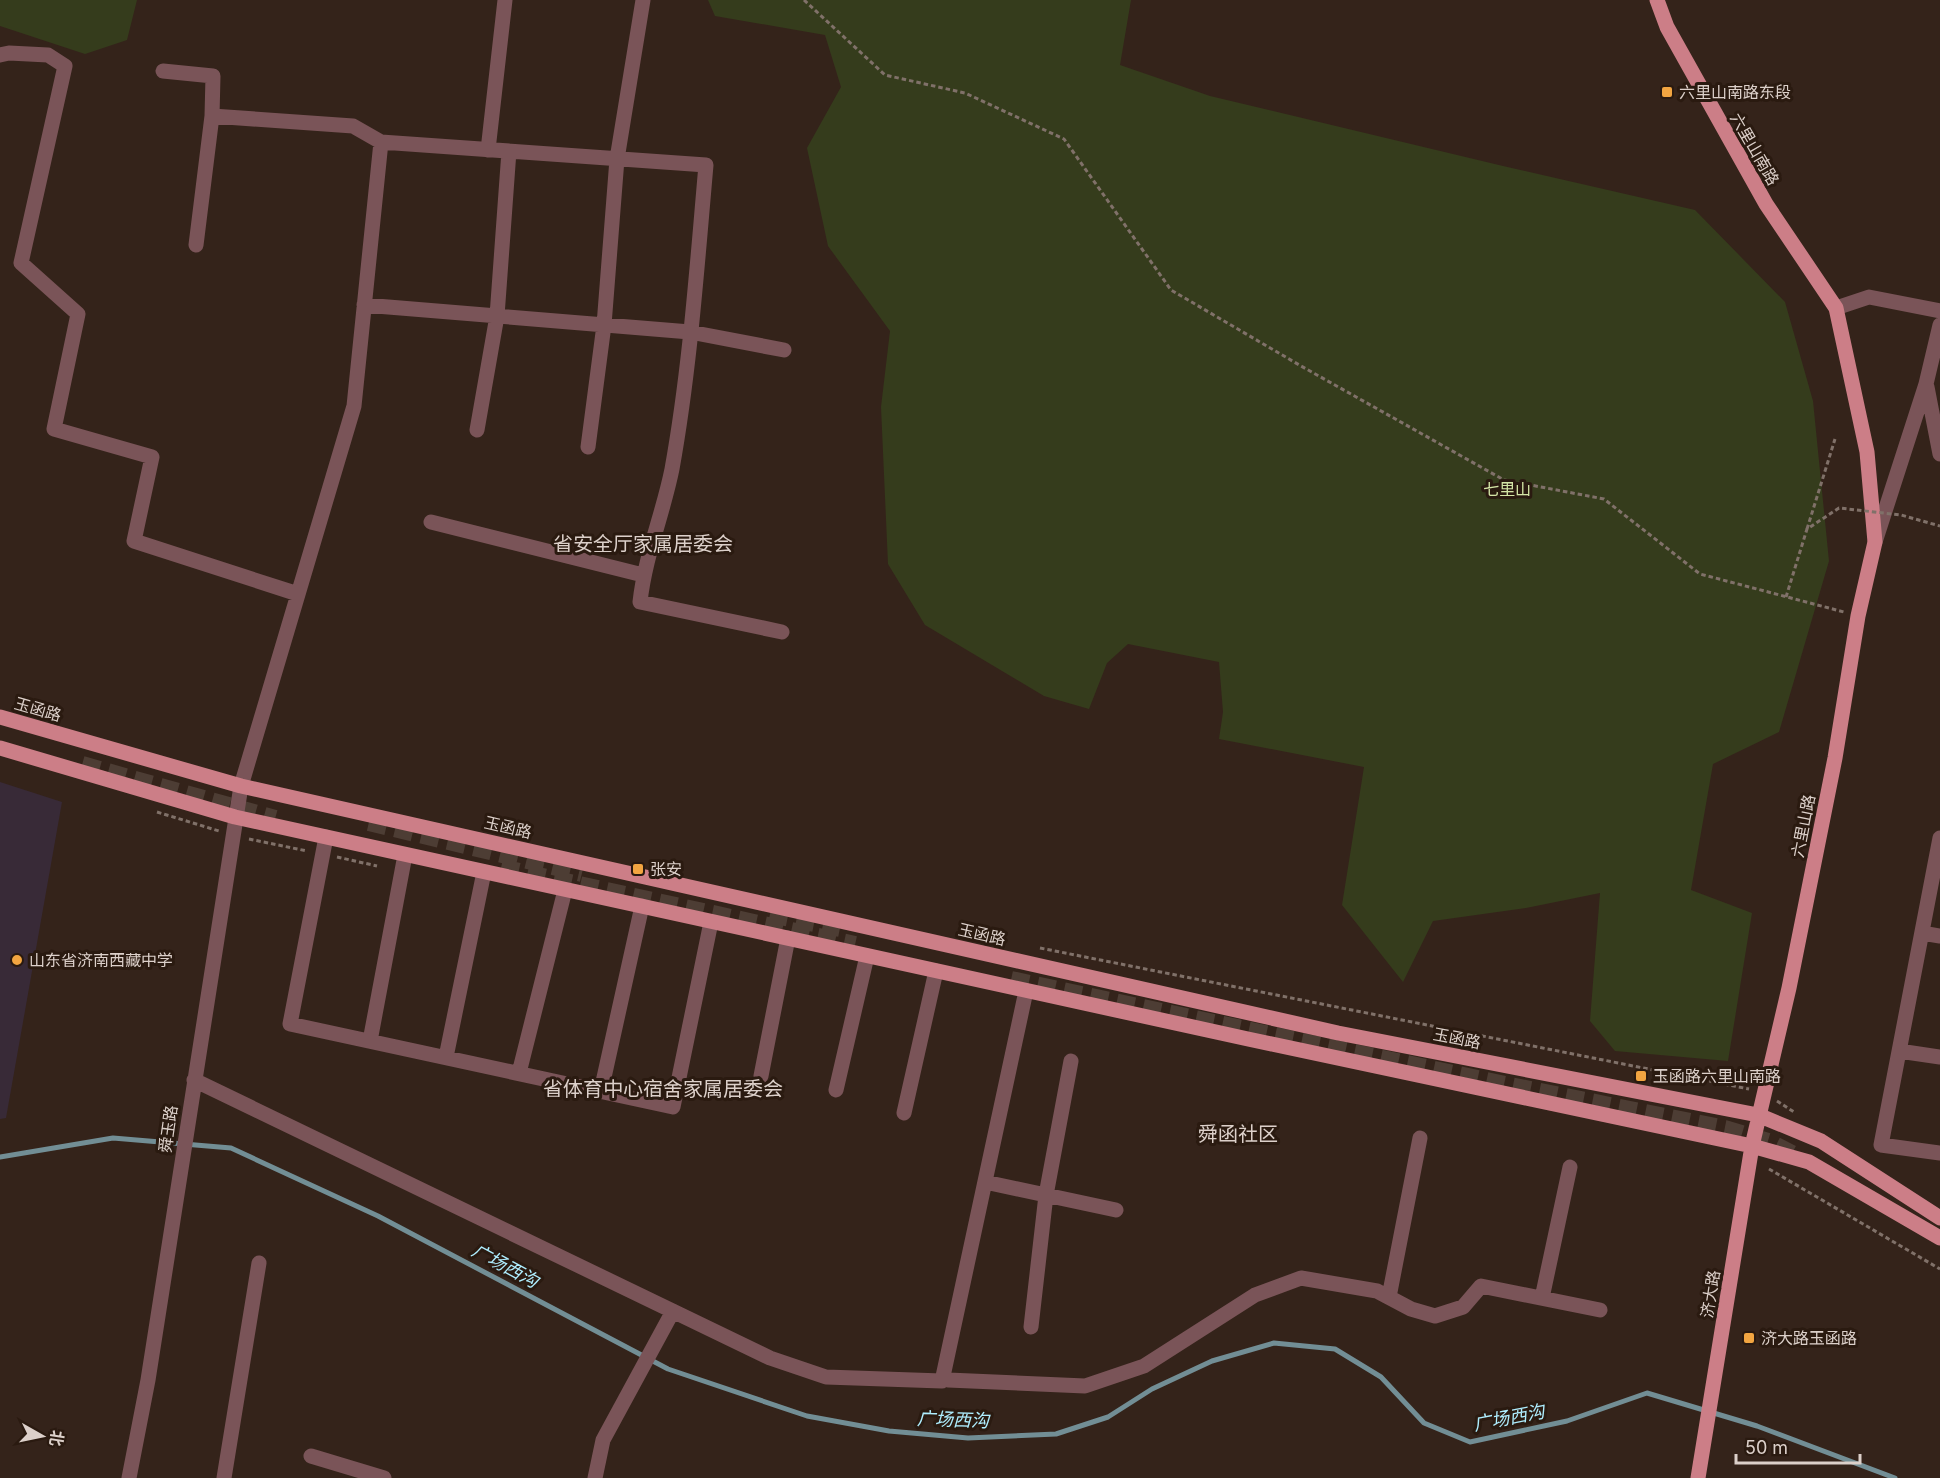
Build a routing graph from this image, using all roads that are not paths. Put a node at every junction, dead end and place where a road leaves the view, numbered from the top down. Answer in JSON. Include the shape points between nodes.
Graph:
{"nodes":[{"id":1,"x":506,"y":0,"type":"edge"},
{"id":2,"x":643,"y":0,"type":"edge"},
{"id":3,"x":1657,"y":0,"type":"edge"},
{"id":4,"x":0,"y":55,"type":"edge"},
{"id":5,"x":163,"y":71,"type":"dead end"},
{"id":6,"x":212,"y":116,"type":"junction"},
{"id":7,"x":381,"y":142,"type":"junction"},
{"id":8,"x":488,"y":150,"type":"junction"},
{"id":9,"x":509,"y":151,"type":"junction"},
{"id":10,"x":617,"y":159,"type":"junction"},
{"id":11,"x":196,"y":245,"type":"dead end"},
{"id":12,"x":364,"y":305,"type":"junction"},
{"id":13,"x":1836,"y":308,"type":"junction"},
{"id":14,"x":1940,"y":311,"type":"edge"},
{"id":15,"x":497,"y":316,"type":"junction"},
{"id":16,"x":604,"y":325,"type":"junction"},
{"id":17,"x":1940,"y":325,"type":"edge"},
{"id":18,"x":690,"y":332,"type":"junction"},
{"id":19,"x":784,"y":350,"type":"dead end"},
{"id":20,"x":1926,"y":384,"type":"junction"},
{"id":21,"x":477,"y":430,"type":"dead end"},
{"id":22,"x":588,"y":447,"type":"dead end"},
{"id":23,"x":1940,"y":454,"type":"edge"},
{"id":24,"x":431,"y":522,"type":"dead end"},
{"id":25,"x":1875,"y":542,"type":"junction"},
{"id":26,"x":643,"y":575,"type":"junction"},
{"id":27,"x":298,"y":594,"type":"junction"},
{"id":28,"x":782,"y":632,"type":"dead end"},
{"id":29,"x":0,"y":717,"type":"edge"},
{"id":30,"x":0,"y":748,"type":"edge"},
{"id":31,"x":241,"y":786,"type":"junction"},
{"id":32,"x":235,"y":818,"type":"junction"},
{"id":33,"x":326,"y":837,"type":"junction"},
{"id":34,"x":1940,"y":838,"type":"edge"},
{"id":35,"x":405,"y":855,"type":"junction"},
{"id":36,"x":484,"y":872,"type":"junction"},
{"id":37,"x":565,"y":890,"type":"junction"},
{"id":38,"x":642,"y":906,"type":"junction"},
{"id":39,"x":711,"y":922,"type":"junction"},
{"id":40,"x":1922,"y":933,"type":"junction"},
{"id":41,"x":1940,"y":936,"type":"edge"},
{"id":42,"x":788,"y":938,"type":"junction"},
{"id":43,"x":867,"y":956,"type":"junction"},
{"id":44,"x":936,"y":971,"type":"junction"},
{"id":45,"x":1026,"y":991,"type":"junction"},
{"id":46,"x":370,"y":1041,"type":"junction"},
{"id":47,"x":1899,"y":1051,"type":"junction"},
{"id":48,"x":1940,"y":1057,"type":"edge"},
{"id":49,"x":446,"y":1058,"type":"junction"},
{"id":50,"x":1071,"y":1061,"type":"dead end"},
{"id":51,"x":519,"y":1073,"type":"junction"},
{"id":52,"x":760,"y":1076,"type":"dead end"},
{"id":53,"x":194,"y":1080,"type":"junction"},
{"id":54,"x":836,"y":1090,"type":"dead end"},
{"id":55,"x":601,"y":1091,"type":"junction"},
{"id":56,"x":903,"y":1113,"type":"dead end"},
{"id":57,"x":1758,"y":1115,"type":"junction"},
{"id":58,"x":1420,"y":1138,"type":"dead end"},
{"id":59,"x":1752,"y":1146,"type":"junction"},
{"id":60,"x":1939,"y":1148,"type":"edge"},
{"id":61,"x":1570,"y":1167,"type":"dead end"},
{"id":62,"x":985,"y":1182,"type":"junction"},
{"id":63,"x":1046,"y":1195,"type":"junction"},
{"id":64,"x":1116,"y":1210,"type":"dead end"},
{"id":65,"x":1940,"y":1218,"type":"edge"},
{"id":66,"x":1940,"y":1238,"type":"edge"},
{"id":67,"x":259,"y":1263,"type":"dead end"},
{"id":68,"x":1389,"y":1298,"type":"junction"},
{"id":69,"x":1542,"y":1298,"type":"junction"},
{"id":70,"x":1600,"y":1310,"type":"dead end"},
{"id":71,"x":673,"y":1311,"type":"junction"},
{"id":72,"x":1030,"y":1328,"type":"dead end"},
{"id":73,"x":948,"y":1380,"type":"dead end"},
{"id":74,"x":310,"y":1456,"type":"dead end"},
{"id":75,"x":129,"y":1478,"type":"edge"},
{"id":76,"x":224,"y":1478,"type":"edge"},
{"id":77,"x":384,"y":1478,"type":"edge"},
{"id":78,"x":595,"y":1478,"type":"edge"},
{"id":79,"x":1698,"y":1478,"type":"edge"}],
"edges":[{"from":1,"to":8,"type":"street"},
{"from":2,"to":10,"type":"street"},
{"from":3,"to":13,"type":"main road","name":"六里山南路","via":[[1667,27],[1766,204]]},
{"from":4,"to":27,"type":"street","via":[[48,55],[65,66],[21,263],[78,314],[54,429],[152,457],[134,541]]},
{"from":5,"to":6,"type":"street","via":[[213,76]]},
{"from":6,"to":7,"type":"street","via":[[353,126]]},
{"from":6,"to":11,"type":"street"},
{"from":7,"to":8,"type":"street"},
{"from":7,"to":12,"type":"street","name":"舜玉路"},
{"from":8,"to":9,"type":"street"},
{"from":9,"to":10,"type":"street"},
{"from":9,"to":15,"type":"street"},
{"from":10,"to":16,"type":"street"},
{"from":10,"to":18,"type":"street","via":[[706,165]]},
{"from":12,"to":15,"type":"street"},
{"from":12,"to":27,"type":"street","name":"舜玉路","via":[[354,406]]},
{"from":13,"to":14,"type":"street","via":[[1869,297]]},
{"from":13,"to":25,"type":"main road","name":"六里山路","via":[[1867,452]]},
{"from":15,"to":16,"type":"street"},
{"from":15,"to":21,"type":"street"},
{"from":16,"to":18,"type":"street"},
{"from":16,"to":22,"type":"street"},
{"from":17,"to":20,"type":"street","name":"六里山路"},
{"from":18,"to":19,"type":"street"},
{"from":18,"to":26,"type":"street","via":[[671,470]]},
{"from":20,"to":23,"type":"street"},
{"from":20,"to":25,"type":"street","name":"六里山路"},
{"from":24,"to":26,"type":"street"},
{"from":25,"to":57,"type":"main road","name":"六里山路","via":[[1789,988]]},
{"from":26,"to":28,"type":"street","via":[[640,602]]},
{"from":27,"to":31,"type":"street","name":"舜玉路"},
{"from":29,"to":31,"type":"main road","name":"玉函路"},
{"from":30,"to":32,"type":"main road"},
{"from":31,"to":32,"type":"street","name":"舜玉路"},
{"from":31,"to":57,"type":"main road","name":"玉函路","via":[[1338,1033]]},
{"from":32,"to":33,"type":"main road"},
{"from":32,"to":53,"type":"street","name":"舜玉路"},
{"from":33,"to":35,"type":"main road"},
{"from":33,"to":46,"type":"street","via":[[290,1024]]},
{"from":34,"to":40,"type":"street"},
{"from":35,"to":36,"type":"main road"},
{"from":35,"to":46,"type":"street"},
{"from":36,"to":37,"type":"main road"},
{"from":36,"to":49,"type":"street"},
{"from":37,"to":38,"type":"main road"},
{"from":37,"to":51,"type":"street"},
{"from":38,"to":39,"type":"main road"},
{"from":38,"to":55,"type":"street"},
{"from":39,"to":42,"type":"main road"},
{"from":39,"to":55,"type":"street","via":[[673,1107]]},
{"from":40,"to":41,"type":"street"},
{"from":40,"to":47,"type":"street"},
{"from":42,"to":43,"type":"main road"},
{"from":42,"to":52,"type":"street"},
{"from":43,"to":44,"type":"main road"},
{"from":43,"to":54,"type":"street"},
{"from":44,"to":45,"type":"main road"},
{"from":44,"to":56,"type":"street"},
{"from":45,"to":59,"type":"main road"},
{"from":45,"to":62,"type":"street"},
{"from":46,"to":49,"type":"street"},
{"from":47,"to":48,"type":"street"},
{"from":47,"to":60,"type":"street","via":[[1881,1145]]},
{"from":49,"to":51,"type":"street"},
{"from":50,"to":63,"type":"street"},
{"from":51,"to":55,"type":"street"},
{"from":53,"to":71,"type":"street"},
{"from":53,"to":75,"type":"street","name":"舜玉路"},
{"from":57,"to":59,"type":"main road","name":"济大路"},
{"from":57,"to":65,"type":"main road","name":"玉函路","via":[[1821,1141]]},
{"from":58,"to":68,"type":"street"},
{"from":59,"to":66,"type":"main road","via":[[1809,1162]]},
{"from":59,"to":79,"type":"main road","name":"济大路"},
{"from":61,"to":69,"type":"street"},
{"from":62,"to":63,"type":"street"},
{"from":62,"to":71,"type":"street","via":[[942,1381],[826,1377],[770,1358]]},
{"from":63,"to":64,"type":"street"},
{"from":63,"to":72,"type":"street"},
{"from":67,"to":76,"type":"street"},
{"from":68,"to":69,"type":"street","via":[[1411,1310],[1435,1316],[1463,1307],[1481,1286]]},
{"from":68,"to":73,"type":"street","via":[[1377,1291],[1301,1278],[1255,1295],[1144,1366],[1085,1386]]},
{"from":69,"to":70,"type":"street"},
{"from":71,"to":78,"type":"street","via":[[603,1440]]},
{"from":74,"to":77,"type":"street"}]}
